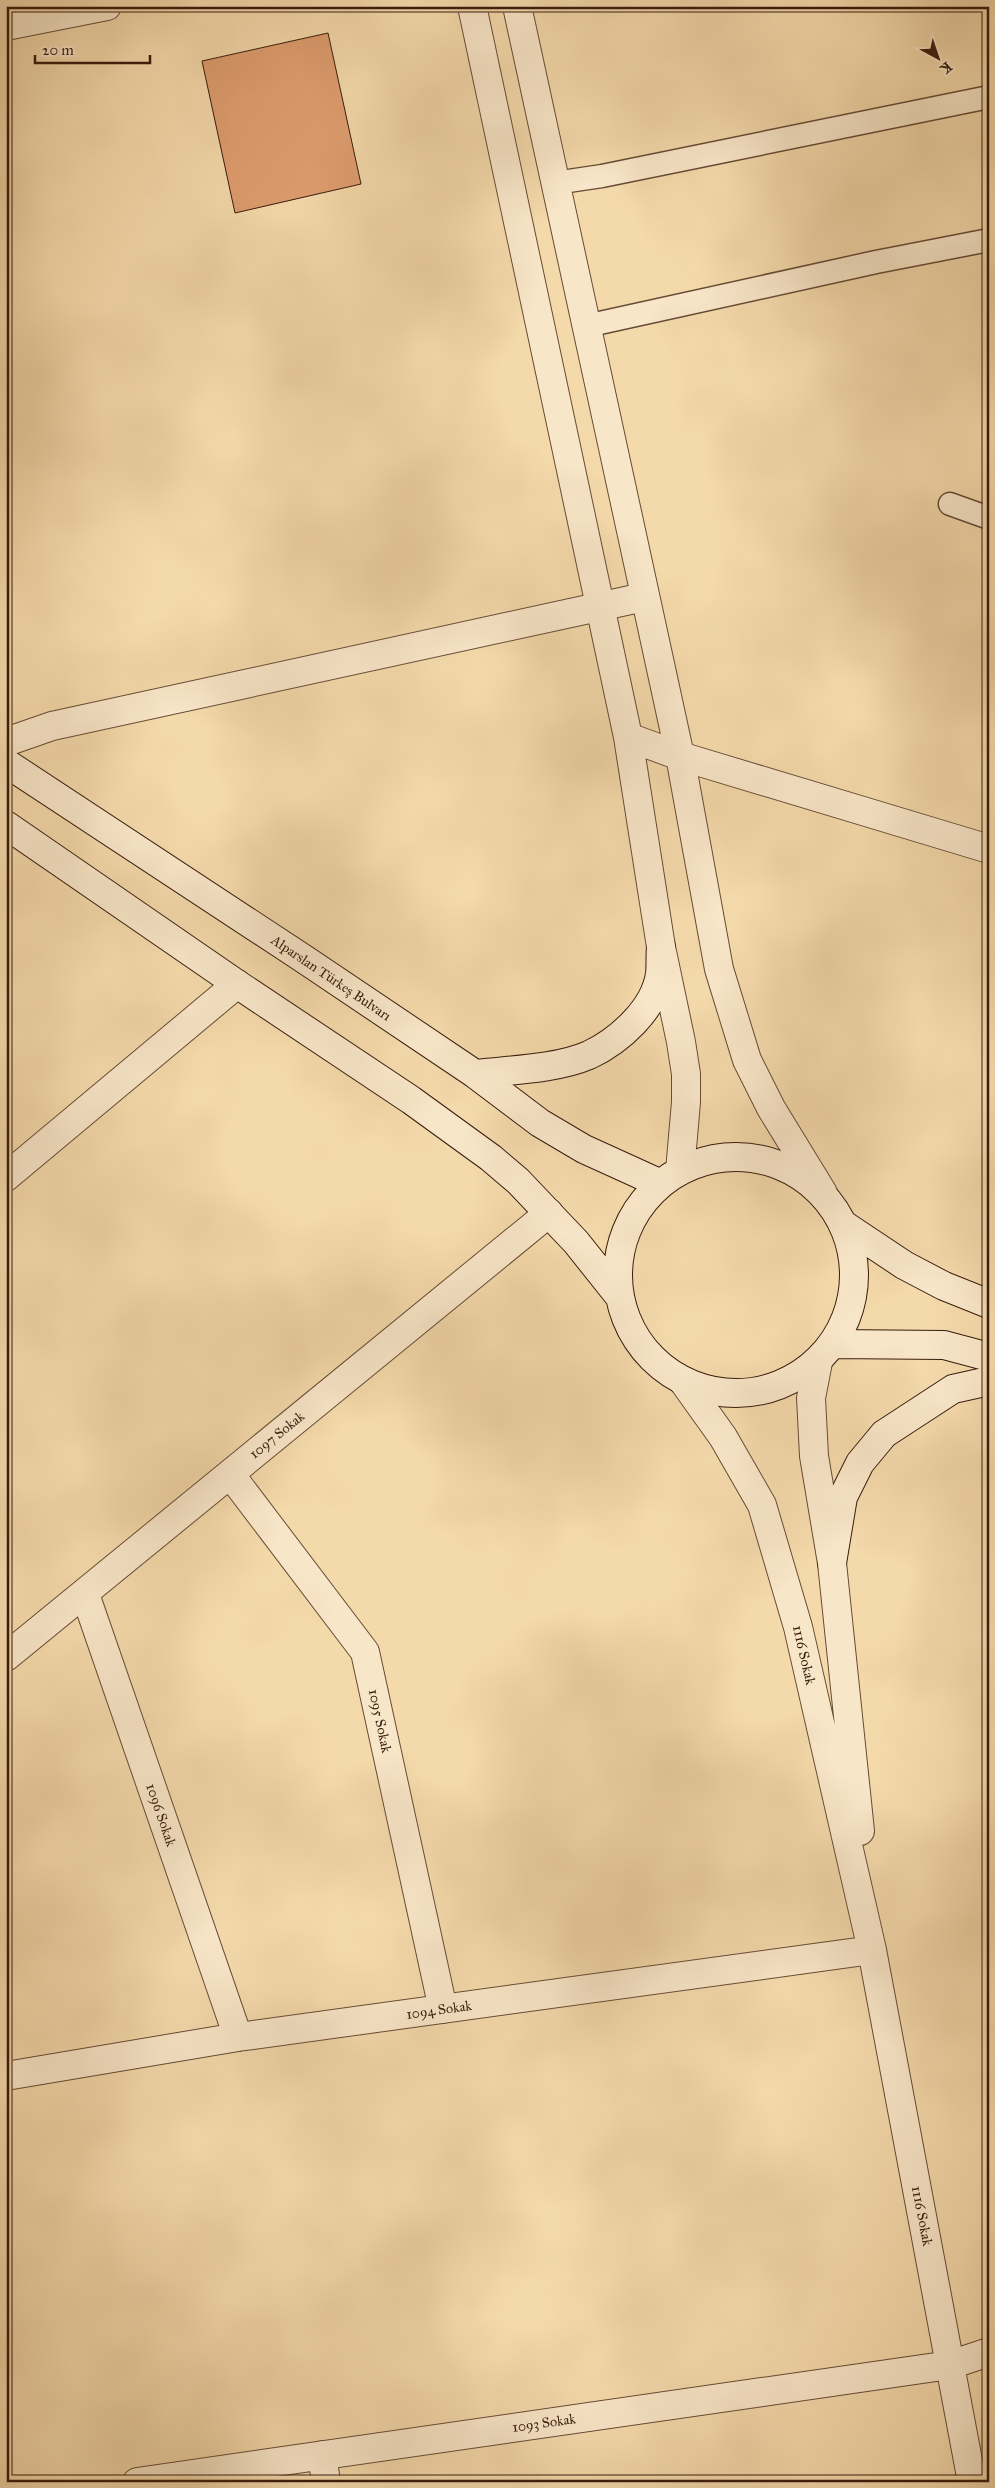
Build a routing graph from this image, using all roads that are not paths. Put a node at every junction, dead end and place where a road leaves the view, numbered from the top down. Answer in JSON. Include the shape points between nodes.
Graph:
{"nodes":[{"id":1,"x":107,"y":6,"type":"edge"},
{"id":2,"x":472,"y":6,"type":"edge"},
{"id":3,"x":517,"y":6,"type":"edge"},
{"id":4,"x":6,"y":26,"type":"edge"},
{"id":5,"x":989,"y":97,"type":"edge"},
{"id":6,"x":555,"y":183,"type":"junction"},
{"id":7,"x":989,"y":240,"type":"edge"},
{"id":8,"x":586,"y":326,"type":"junction"},
{"id":9,"x":950,"y":504,"type":"dead end"},
{"id":10,"x":989,"y":518,"type":"edge"},
{"id":11,"x":644,"y":597,"type":"junction"},
{"id":12,"x":602,"y":606,"type":"junction"},
{"id":13,"x":628,"y":737,"type":"junction"},
{"id":14,"x":6,"y":742,"type":"edge"},
{"id":15,"x":680,"y":756,"type":"junction"},
{"id":16,"x":6,"y":763,"type":"edge"},
{"id":17,"x":6,"y":825,"type":"edge"},
{"id":18,"x":989,"y":849,"type":"edge"},
{"id":19,"x":661,"y":947,"type":"junction"},
{"id":20,"x":237,"y":984,"type":"junction"},
{"id":21,"x":475,"y":1074,"type":"junction"},
{"id":22,"x":6,"y":1177,"type":"edge"},
{"id":23,"x":670,"y":1178,"type":"junction"},
{"id":24,"x":822,"y":1192,"type":"junction"},
{"id":25,"x":549,"y":1213,"type":"junction"},
{"id":26,"x":844,"y":1224,"type":"junction"},
{"id":27,"x":619,"y":1296,"type":"junction"},
{"id":28,"x":989,"y":1304,"type":"edge"},
{"id":29,"x":826,"y":1353,"type":"junction"},
{"id":30,"x":989,"y":1358,"type":"edge"},
{"id":31,"x":683,"y":1381,"type":"junction"},
{"id":32,"x":989,"y":1381,"type":"edge"},
{"id":33,"x":230,"y":1474,"type":"junction"},
{"id":34,"x":832,"y":1563,"type":"junction"},
{"id":35,"x":85,"y":1594,"type":"junction"},
{"id":36,"x":6,"y":1657,"type":"edge"},
{"id":37,"x":872,"y":1950,"type":"junction"},
{"id":38,"x":443,"y":2009,"type":"junction"},
{"id":39,"x":238,"y":2037,"type":"junction"},
{"id":40,"x":6,"y":2076,"type":"edge"},
{"id":41,"x":989,"y":2352,"type":"edge"},
{"id":42,"x":950,"y":2365,"type":"junction"},
{"id":43,"x":322,"y":2455,"type":"junction"},
{"id":44,"x":137,"y":2482,"type":"edge"},
{"id":45,"x":326,"y":2482,"type":"edge"},
{"id":46,"x":972,"y":2482,"type":"edge"}],
"edges":[{"from":1,"to":4,"type":"street"},
{"from":2,"to":12,"type":"street"},
{"from":3,"to":6,"type":"street"},
{"from":5,"to":6,"type":"lane"},
{"from":6,"to":8,"type":"street"},
{"from":7,"to":8,"type":"lane"},
{"from":8,"to":11,"type":"street"},
{"from":9,"to":10,"type":"lane"},
{"from":11,"to":12,"type":"street"},
{"from":11,"to":15,"type":"street"},
{"from":12,"to":13,"type":"street"},
{"from":12,"to":14,"type":"street","via":[[52,726]]},
{"from":13,"to":15,"type":"street"},
{"from":13,"to":19,"type":"street"},
{"from":15,"to":18,"type":"street"},
{"from":15,"to":24,"type":"street","via":[[719,969],[746,1060]]},
{"from":16,"to":21,"type":"street","name":"Alparslan Türkeş Bulvarı"},
{"from":17,"to":20,"type":"street"},
{"from":19,"to":21,"type":"street","via":[[660,975],[645,1010],[610,1042],[589,1055],[567,1062]]},
{"from":19,"to":23,"type":"street","via":[[686,1074],[686,1102]]},
{"from":20,"to":22,"type":"street"},
{"from":20,"to":25,"type":"street","via":[[411,1100],[491,1158]]},
{"from":21,"to":23,"type":"street","name":"Alparslan Türkeş Bulvarı","via":[[540,1123],[584,1150]]},
{"from":23,"to":24,"type":"street","via":[[716,1158],[755,1158],[791,1170]]},
{"from":23,"to":27,"type":"street","via":[[640,1207],[625,1234],[618,1265]]},
{"from":24,"to":26,"type":"street"},
{"from":25,"to":27,"type":"street"},
{"from":25,"to":33,"type":"street","name":"1097 Sokak"},
{"from":26,"to":28,"type":"street","via":[[904,1265]]},
{"from":26,"to":29,"type":"street","via":[[854,1254],[855,1286],[848,1316]]},
{"from":27,"to":31,"type":"street","via":[[627,1323],[641,1346],[660,1366]]},
{"from":29,"to":30,"type":"street","via":[[944,1346]]},
{"from":29,"to":31,"type":"street","via":[[788,1382],[754,1393],[718,1392]]},
{"from":29,"to":34,"type":"street","name":"1116 Sokak","via":[[812,1398],[814,1456]]},
{"from":31,"to":37,"type":"street","name":"1116 Sokak","via":[[723,1437],[762,1505],[798,1627]]},
{"from":32,"to":34,"type":"street","via":[[953,1389],[884,1434],[860,1463],[843,1497]]},
{"from":33,"to":35,"type":"street","name":"1097 Sokak"},
{"from":33,"to":38,"type":"street","name":"1095 Sokak","via":[[365,1652]]},
{"from":34,"to":37,"type":"street","name":"1116 Sokak"},
{"from":35,"to":36,"type":"street","name":"1097 Sokak"},
{"from":35,"to":39,"type":"street","name":"1096 Sokak"},
{"from":37,"to":38,"type":"street","name":"1094 Sokak"},
{"from":37,"to":42,"type":"street","name":"1116 Sokak"},
{"from":38,"to":39,"type":"street","name":"1094 Sokak"},
{"from":39,"to":40,"type":"street","name":"1094 Sokak"},
{"from":41,"to":42,"type":"street","name":"1093 Sokak"},
{"from":42,"to":43,"type":"street","name":"1093 Sokak"},
{"from":42,"to":46,"type":"street","name":"1116 Sokak"},
{"from":43,"to":44,"type":"street","name":"1093 Sokak"},
{"from":43,"to":45,"type":"street"}]}
